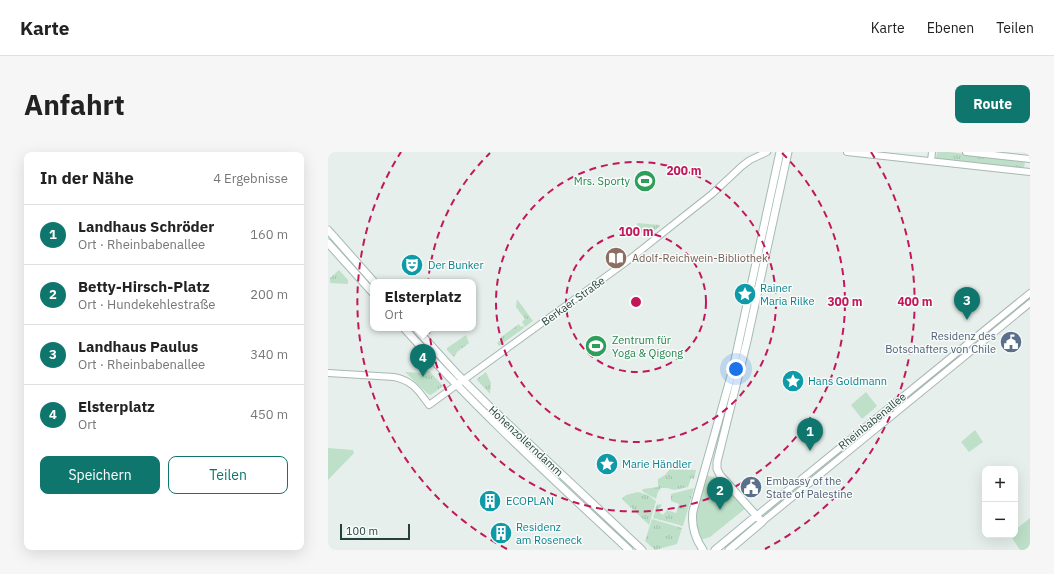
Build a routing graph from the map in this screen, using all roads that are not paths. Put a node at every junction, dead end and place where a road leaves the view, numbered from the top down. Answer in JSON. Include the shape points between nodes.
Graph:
{"nodes":[{"id":1,"x":756,"y":152,"type":"edge"},
{"id":2,"x":767,"y":152,"type":"edge"},
{"id":3,"x":780,"y":152,"type":"edge"},
{"id":4,"x":788,"y":152,"type":"edge"},
{"id":5,"x":847,"y":152,"type":"edge"},
{"id":6,"x":932,"y":152,"type":"edge"},
{"id":7,"x":966,"y":152,"type":"edge"},
{"id":8,"x":1030,"y":159,"type":"edge"},
{"id":9,"x":750,"y":160,"type":"junction"},
{"id":10,"x":931,"y":161,"type":"junction"},
{"id":11,"x":1029,"y":172,"type":"edge"},
{"id":12,"x":328,"y":230,"type":"edge"},
{"id":13,"x":328,"y":243,"type":"edge"},
{"id":14,"x":371,"y":279,"type":"edge"},
{"id":15,"x":370,"y":290,"type":"edge"},
{"id":16,"x":1030,"y":293,"type":"edge"},
{"id":17,"x":1030,"y":303,"type":"edge"},
{"id":18,"x":407,"y":331,"type":"edge"},
{"id":19,"x":418,"y":331,"type":"edge"},
{"id":20,"x":328,"y":373,"type":"edge"},
{"id":21,"x":463,"y":380,"type":"junction"},
{"id":22,"x":456,"y":385,"type":"junction"},
{"id":23,"x":756,"y":516,"type":"junction"},
{"id":24,"x":762,"y":522,"type":"junction"},
{"id":25,"x":629,"y":538,"type":"junction"},
{"id":26,"x":623,"y":544,"type":"junction"},
{"id":27,"x":629,"y":550,"type":"edge"},
{"id":28,"x":642,"y":550,"type":"edge"},
{"id":29,"x":703,"y":550,"type":"edge"},
{"id":30,"x":715,"y":550,"type":"edge"},
{"id":31,"x":729,"y":550,"type":"edge"}],
"edges":[{"from":1,"to":9,"type":"street","name":"Berkaer Straße"},
{"from":2,"to":9,"type":"street","name":"Berkaer Straße"},
{"from":3,"to":29,"type":"main road","via":[[734,364],[694,511],[693,526]]},
{"from":4,"to":23,"type":"main road","via":[[748,341],[717,462],[720,475]]},
{"from":5,"to":10,"type":"street"},
{"from":6,"to":10,"type":"street"},
{"from":7,"to":8,"type":"street"},
{"from":8,"to":11,"type":"street"},
{"from":9,"to":21,"type":"street","name":"Berkaer Straße","via":[[647,247]]},
{"from":10,"to":11,"type":"street"},
{"from":12,"to":14,"type":"main road"},
{"from":13,"to":15,"type":"main road"},
{"from":16,"to":23,"type":"street","name":"Rheinbabenallee"},
{"from":17,"to":24,"type":"street","name":"Rheinbabenallee"},
{"from":18,"to":22,"type":"main road","name":"Hohenzollerndamm"},
{"from":19,"to":21,"type":"main road","name":"Hohenzollerndamm"},
{"from":20,"to":22,"type":"street","name":"Berkaer Straße","via":[[402,379],[414,386],[429,405]]},
{"from":21,"to":22,"type":"street","name":"Berkaer Straße"},
{"from":21,"to":25,"type":"main road","name":"Hohenzollerndamm"},
{"from":22,"to":26,"type":"main road","name":"Hohenzollerndamm"},
{"from":23,"to":24,"type":"main road"},
{"from":23,"to":30,"type":"main road","name":"Rheinbabenallee"},
{"from":24,"to":31,"type":"main road","name":"Rheinbabenallee"},
{"from":25,"to":26,"type":"main road"},
{"from":25,"to":28,"type":"main road","name":"Hohenzollerndamm"},
{"from":26,"to":27,"type":"main road","name":"Hohenzollerndamm"}]}
